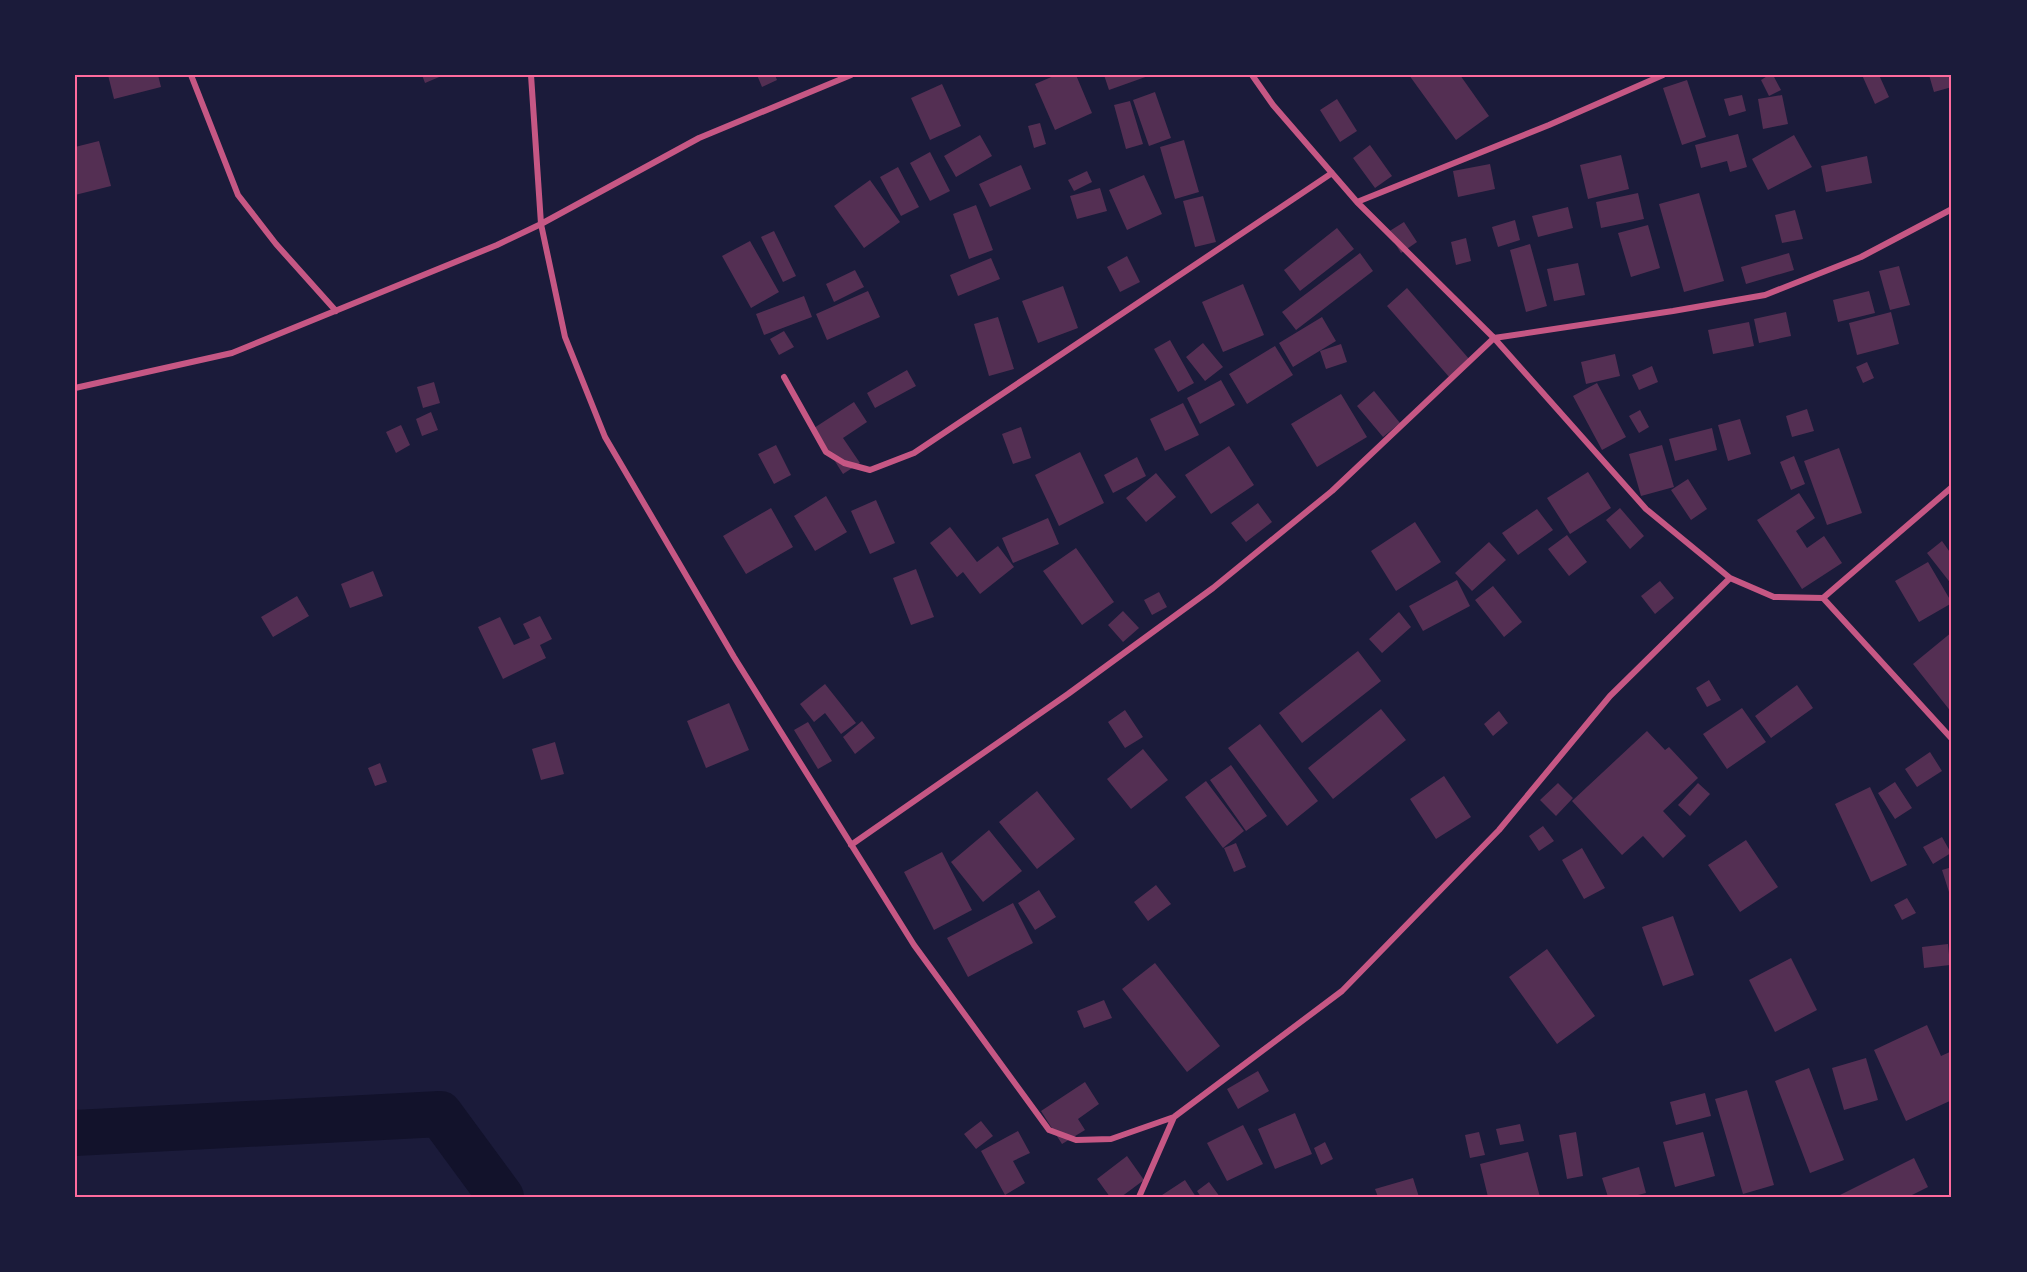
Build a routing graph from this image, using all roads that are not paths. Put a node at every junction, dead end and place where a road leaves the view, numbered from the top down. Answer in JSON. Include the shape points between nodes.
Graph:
{"nodes":[{"id":1,"x":191,"y":75,"type":"edge"},
{"id":2,"x":531,"y":75,"type":"edge"},
{"id":3,"x":851,"y":75,"type":"edge"},
{"id":4,"x":1252,"y":75,"type":"edge"},
{"id":5,"x":1663,"y":75,"type":"edge"},
{"id":6,"x":1332,"y":173,"type":"junction"},
{"id":7,"x":1357,"y":202,"type":"junction"},
{"id":8,"x":1952,"y":209,"type":"edge"},
{"id":9,"x":541,"y":224,"type":"junction"},
{"id":10,"x":336,"y":311,"type":"junction"},
{"id":11,"x":1494,"y":338,"type":"junction"},
{"id":12,"x":784,"y":377,"type":"dead end"},
{"id":13,"x":75,"y":388,"type":"edge"},
{"id":14,"x":1952,"y":487,"type":"edge"},
{"id":15,"x":1730,"y":578,"type":"junction"},
{"id":16,"x":1823,"y":598,"type":"junction"},
{"id":17,"x":1952,"y":739,"type":"edge"},
{"id":18,"x":851,"y":844,"type":"junction"},
{"id":19,"x":1174,"y":1117,"type":"junction"},
{"id":20,"x":1139,"y":1197,"type":"edge"}],
"edges":[{"from":1,"to":10,"type":"street","via":[[238,195]]},
{"from":2,"to":9,"type":"street"},
{"from":3,"to":9,"type":"street","via":[[699,138]]},
{"from":4,"to":6,"type":"street"},
{"from":5,"to":7,"type":"street"},
{"from":6,"to":7,"type":"street"},
{"from":6,"to":12,"type":"street","via":[[914,453],[870,470],[844,463],[826,452]]},
{"from":7,"to":11,"type":"street"},
{"from":8,"to":11,"type":"street","via":[[1861,257],[1765,295]]},
{"from":9,"to":10,"type":"street"},
{"from":9,"to":18,"type":"street","via":[[565,337],[605,437],[734,657]]},
{"from":10,"to":13,"type":"street","via":[[232,353]]},
{"from":11,"to":15,"type":"street","via":[[1646,508]]},
{"from":11,"to":18,"type":"street","via":[[1332,491],[1213,588]]},
{"from":14,"to":16,"type":"street"},
{"from":15,"to":16,"type":"street","via":[[1774,597]]},
{"from":15,"to":19,"type":"street","via":[[1610,696],[1499,830],[1342,991]]},
{"from":16,"to":17,"type":"street"},
{"from":18,"to":19,"type":"street","via":[[914,945],[1049,1130],[1076,1140],[1111,1139]]},
{"from":19,"to":20,"type":"street"}]}
